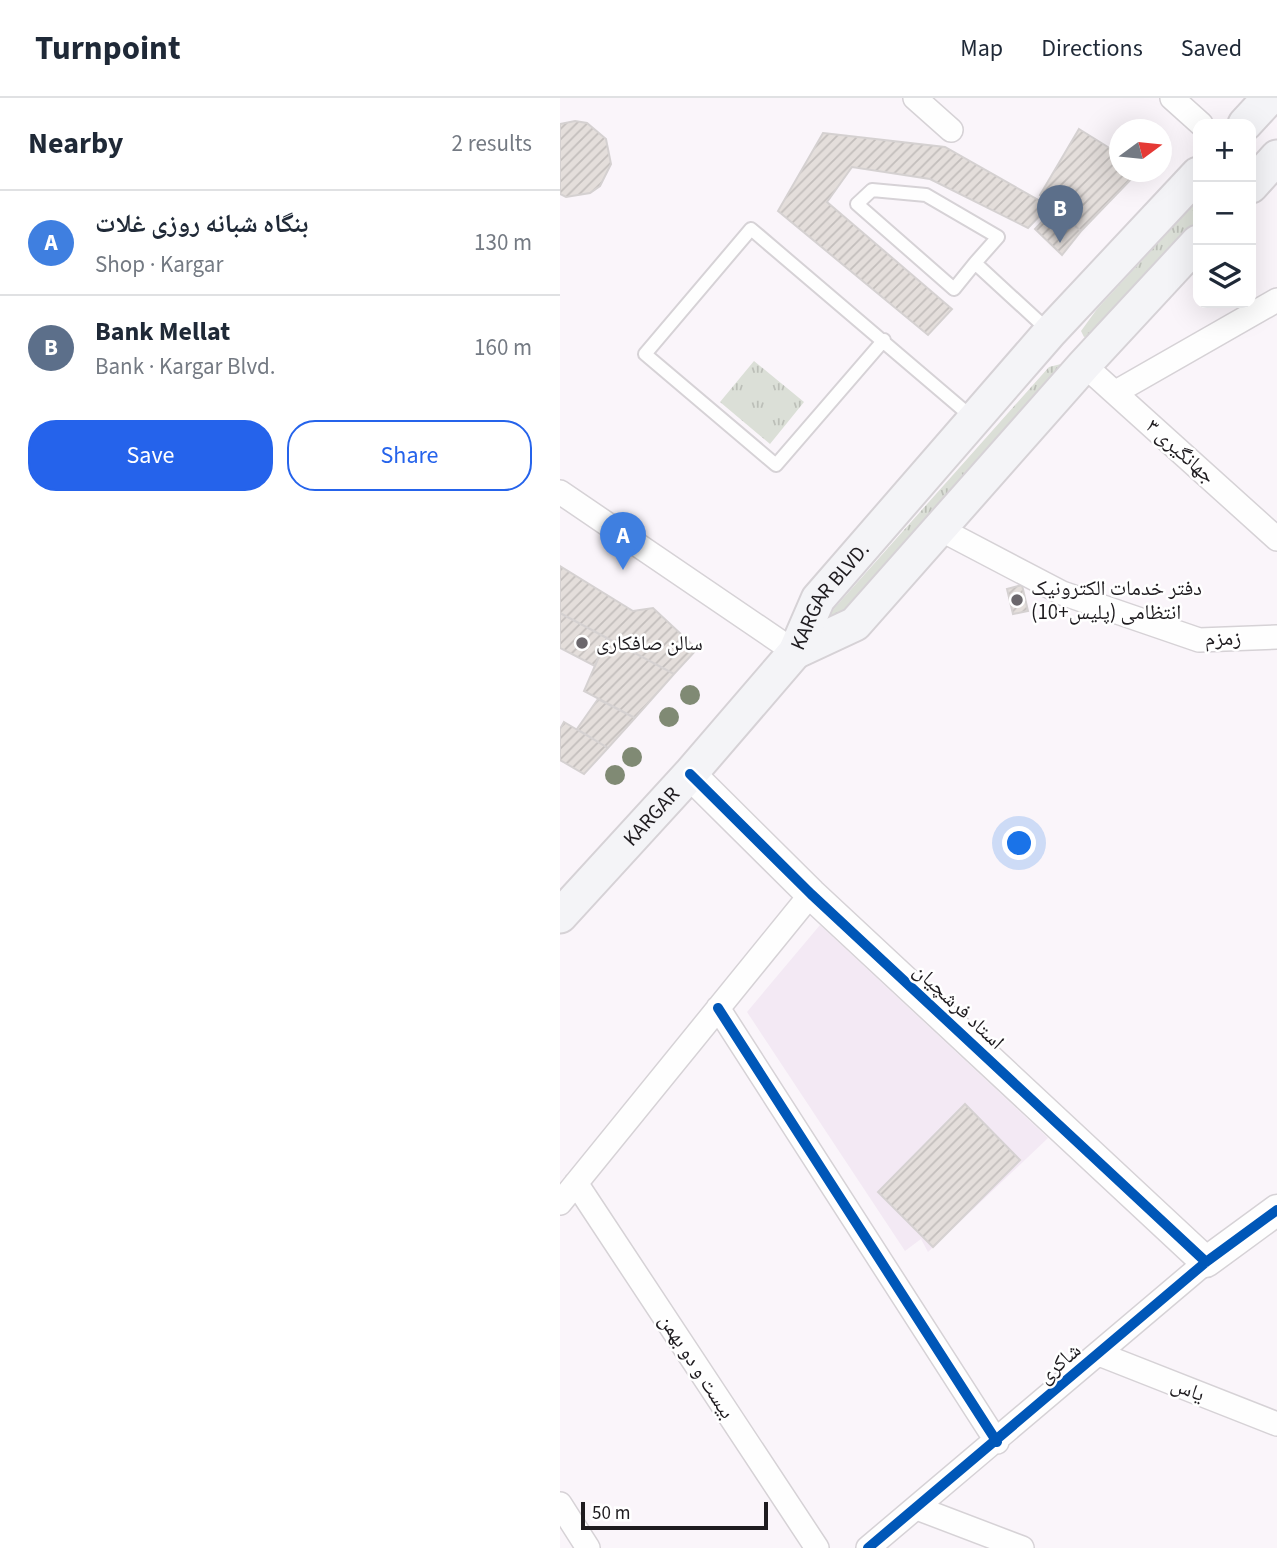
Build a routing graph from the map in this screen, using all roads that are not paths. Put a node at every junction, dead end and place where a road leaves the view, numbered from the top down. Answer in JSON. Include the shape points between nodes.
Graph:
{"nodes":[{"id":1,"x":915,"y":98,"type":"edge"},
{"id":2,"x":1172,"y":98,"type":"edge"},
{"id":3,"x":1269,"y":98,"type":"edge"},
{"id":4,"x":1195,"y":119,"type":"edge"},
{"id":5,"x":1250,"y":119,"type":"edge"},
{"id":6,"x":951,"y":130,"type":"dead end"},
{"id":7,"x":1277,"y":157,"type":"edge"},
{"id":8,"x":1193,"y":179,"type":"edge"},
{"id":9,"x":1255,"y":182,"type":"edge"},
{"id":10,"x":1195,"y":245,"type":"edge"},
{"id":11,"x":975,"y":263,"type":"junction"},
{"id":12,"x":1277,"y":300,"type":"edge"},
{"id":13,"x":1050,"y":332,"type":"junction"},
{"id":14,"x":884,"y":340,"type":"junction"},
{"id":15,"x":1084,"y":365,"type":"junction"},
{"id":16,"x":1116,"y":392,"type":"junction"},
{"id":17,"x":974,"y":419,"type":"junction"},
{"id":18,"x":560,"y":492,"type":"edge"},
{"id":19,"x":940,"y":529,"type":"junction"},
{"id":20,"x":1277,"y":539,"type":"edge"},
{"id":21,"x":1277,"y":637,"type":"edge"},
{"id":22,"x":795,"y":652,"type":"junction"},
{"id":23,"x":690,"y":774,"type":"junction"},
{"id":24,"x":811,"y":894,"type":"junction"},
{"id":25,"x":560,"y":916,"type":"edge"},
{"id":26,"x":718,"y":1008,"type":"junction"},
{"id":27,"x":576,"y":1183,"type":"junction"},
{"id":28,"x":560,"y":1203,"type":"edge"},
{"id":29,"x":1277,"y":1210,"type":"edge"},
{"id":30,"x":1206,"y":1262,"type":"junction"},
{"id":31,"x":1099,"y":1354,"type":"junction"},
{"id":32,"x":1277,"y":1424,"type":"edge"},
{"id":33,"x":996,"y":1442,"type":"junction"},
{"id":34,"x":560,"y":1504,"type":"edge"},
{"id":35,"x":916,"y":1508,"type":"junction"},
{"id":36,"x":588,"y":1548,"type":"edge"},
{"id":37,"x":817,"y":1548,"type":"edge"},
{"id":38,"x":868,"y":1548,"type":"edge"},
{"id":39,"x":1023,"y":1548,"type":"edge"}],
"edges":[{"from":1,"to":6,"type":"street"},
{"from":2,"to":4,"type":"street"},
{"from":3,"to":5,"type":"main road"},
{"from":7,"to":9,"type":"main road"},
{"from":8,"to":13,"type":"main road","name":"KARGAR BLVD."},
{"from":10,"to":15,"type":"main road","name":"KARGAR BLVD."},
{"from":11,"to":11,"type":"lane","via":[[998,237],[926,195],[872,190],[857,204],[954,289]]},
{"from":11,"to":13,"type":"lane"},
{"from":12,"to":16,"type":"street"},
{"from":13,"to":15,"type":"main road"},
{"from":13,"to":17,"type":"main road","name":"KARGAR BLVD."},
{"from":14,"to":14,"type":"lane","via":[[751,229],[645,354],[776,465]]},
{"from":14,"to":17,"type":"lane"},
{"from":15,"to":16,"type":"street","name":"جهانگیری ۳"},
{"from":15,"to":19,"type":"main road","name":"KARGAR BLVD."},
{"from":16,"to":20,"type":"street","name":"جهانگیری ۳"},
{"from":17,"to":22,"type":"main road","name":"KARGAR BLVD.","via":[[818,599]]},
{"from":18,"to":22,"type":"street"},
{"from":19,"to":21,"type":"street","name":"زمزم","via":[[1062,593],[1199,640]]},
{"from":19,"to":22,"type":"main road","name":"KARGAR BLVD.","via":[[855,624]]},
{"from":22,"to":23,"type":"main road","name":"KARGAR"},
{"from":23,"to":24,"type":"street","name":"استاد فرشچیان"},
{"from":23,"to":25,"type":"main road","name":"KARGAR"},
{"from":24,"to":26,"type":"street"},
{"from":24,"to":30,"type":"street","name":"استاد فرشچیان"},
{"from":26,"to":27,"type":"street"},
{"from":26,"to":33,"type":"street"},
{"from":27,"to":28,"type":"street"},
{"from":27,"to":37,"type":"street","name":"بیست و دو بهمن"},
{"from":29,"to":30,"type":"street","name":"شاکری"},
{"from":30,"to":31,"type":"street","name":"شاکری"},
{"from":31,"to":32,"type":"street","name":"یاس"},
{"from":31,"to":33,"type":"street","name":"شاکری"},
{"from":33,"to":35,"type":"street","name":"شاکری"},
{"from":34,"to":36,"type":"street"},
{"from":35,"to":38,"type":"street","name":"شاکری"},
{"from":35,"to":39,"type":"street"}]}
